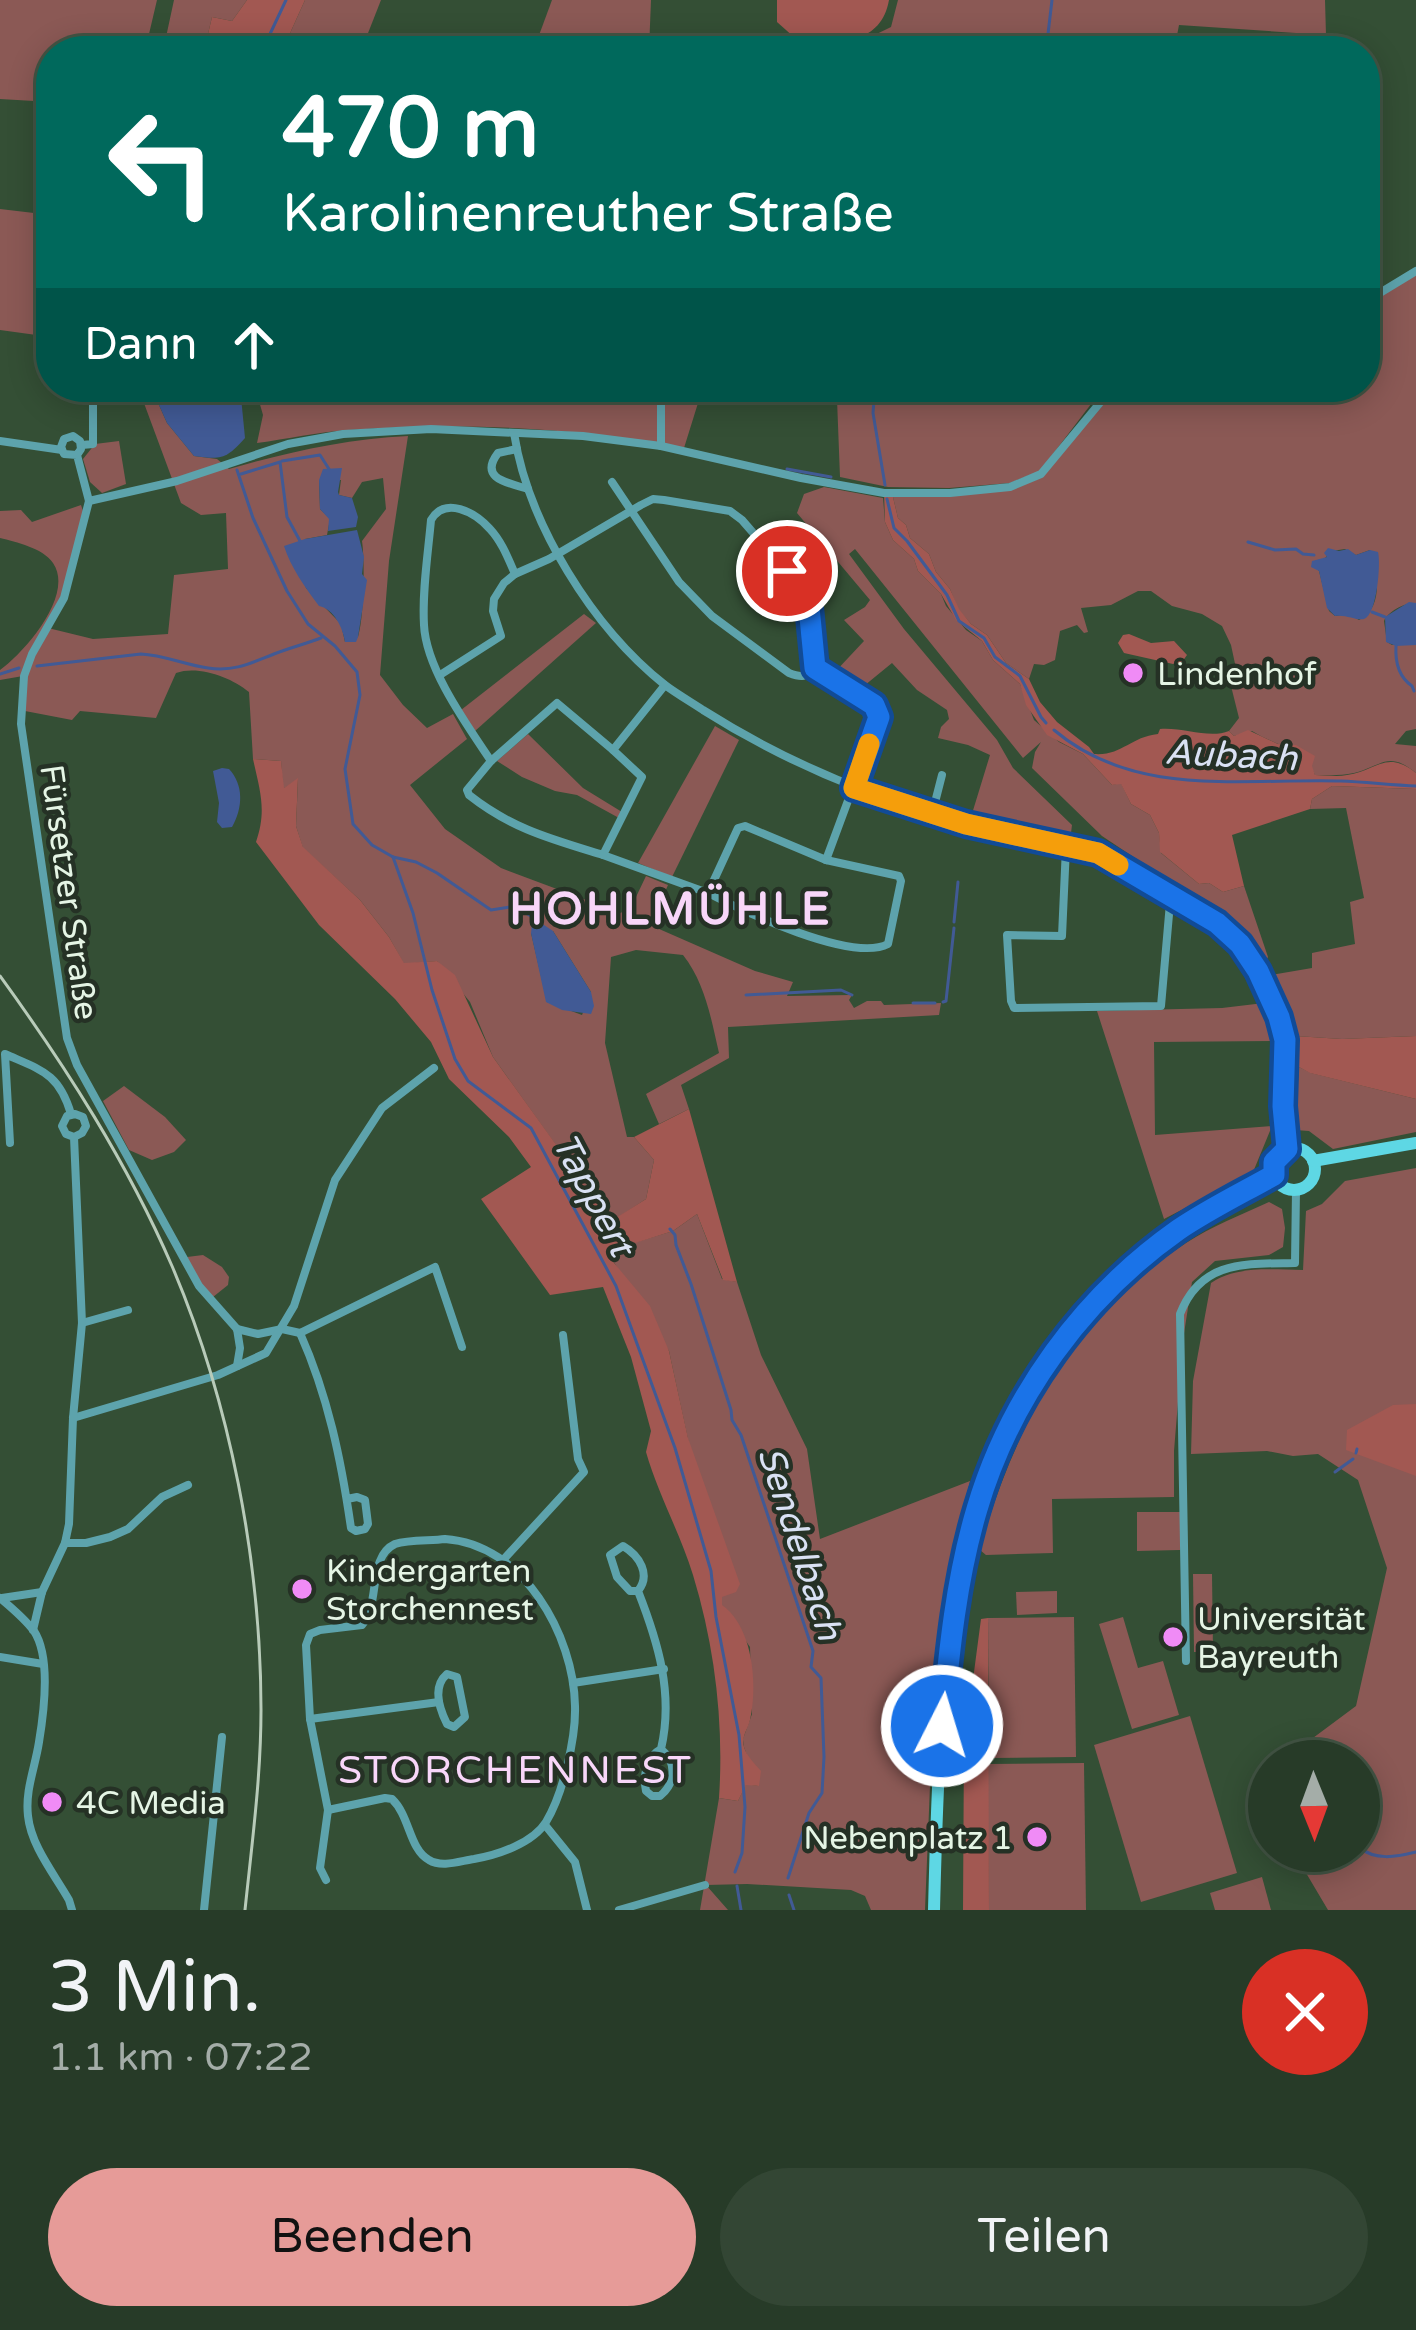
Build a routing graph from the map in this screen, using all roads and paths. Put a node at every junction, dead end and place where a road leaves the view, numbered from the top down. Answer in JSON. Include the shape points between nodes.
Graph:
{"nodes":[{"id":1,"x":1416,"y":271,"type":"edge"},
{"id":2,"x":1380,"y":293,"type":"edge"},
{"id":3,"x":93,"y":402,"type":"edge"},
{"id":4,"x":662,"y":402,"type":"edge"},
{"id":5,"x":1101,"y":402,"type":"edge"},
{"id":6,"x":514,"y":433,"type":"junction"},
{"id":7,"x":0,"y":441,"type":"edge"},
{"id":8,"x":82,"y":445,"type":"junction"},
{"id":9,"x":661,"y":446,"type":"junction"},
{"id":10,"x":517,"y":449,"type":"junction"},
{"id":11,"x":62,"y":450,"type":"junction"},
{"id":12,"x":77,"y":455,"type":"junction"},
{"id":13,"x":612,"y":482,"type":"dead end"},
{"id":14,"x":527,"y":489,"type":"junction"},
{"id":15,"x":89,"y":501,"type":"junction"},
{"id":16,"x":632,"y":512,"type":"junction"},
{"id":17,"x":558,"y":554,"type":"junction"},
{"id":18,"x":515,"y":574,"type":"junction"},
{"id":19,"x":815,"y":668,"type":"junction"},
{"id":20,"x":440,"y":675,"type":"junction"},
{"id":21,"x":665,"y":685,"type":"junction"},
{"id":22,"x":613,"y":750,"type":"junction"},
{"id":23,"x":491,"y":761,"type":"junction"},
{"id":24,"x":942,"y":775,"type":"dead end"},
{"id":25,"x":854,"y":788,"type":"junction"},
{"id":26,"x":932,"y":814,"type":"junction"},
{"id":27,"x":1066,"y":847,"type":"junction"},
{"id":28,"x":603,"y":855,"type":"junction"},
{"id":29,"x":826,"y":860,"type":"junction"},
{"id":30,"x":707,"y":893,"type":"junction"},
{"id":31,"x":1174,"y":896,"type":"junction"},
{"id":32,"x":434,"y":1068,"type":"dead end"},
{"id":33,"x":71,"y":1114,"type":"junction"},
{"id":34,"x":74,"y":1137,"type":"junction"},
{"id":35,"x":10,"y":1143,"type":"dead end"},
{"id":36,"x":1416,"y":1143,"type":"edge"},
{"id":37,"x":1287,"y":1149,"type":"junction"},
{"id":38,"x":1313,"y":1161,"type":"junction"},
{"id":39,"x":1274,"y":1175,"type":"junction"},
{"id":40,"x":1296,"y":1190,"type":"junction"},
{"id":41,"x":128,"y":1310,"type":"dead end"},
{"id":42,"x":82,"y":1323,"type":"junction"},
{"id":43,"x":237,"y":1329,"type":"junction"},
{"id":44,"x":282,"y":1330,"type":"junction"},
{"id":45,"x":300,"y":1333,"type":"junction"},
{"id":46,"x":563,"y":1335,"type":"dead end"},
{"id":47,"x":462,"y":1347,"type":"dead end"},
{"id":48,"x":237,"y":1366,"type":"junction"},
{"id":49,"x":73,"y":1418,"type":"junction"},
{"id":50,"x":188,"y":1485,"type":"dead end"},
{"id":51,"x":347,"y":1499,"type":"junction"},
{"id":52,"x":65,"y":1543,"type":"junction"},
{"id":53,"x":504,"y":1559,"type":"junction"},
{"id":54,"x":638,"y":1591,"type":"junction"},
{"id":55,"x":42,"y":1592,"type":"junction"},
{"id":56,"x":0,"y":1598,"type":"edge"},
{"id":57,"x":33,"y":1630,"type":"junction"},
{"id":58,"x":0,"y":1658,"type":"edge"},
{"id":59,"x":1186,"y":1661,"type":"dead end"},
{"id":60,"x":43,"y":1664,"type":"junction"},
{"id":61,"x":664,"y":1669,"type":"junction"},
{"id":62,"x":573,"y":1683,"type":"junction"},
{"id":63,"x":439,"y":1702,"type":"junction"},
{"id":64,"x":310,"y":1719,"type":"junction"},
{"id":65,"x":222,"y":1737,"type":"dead end"},
{"id":66,"x":661,"y":1749,"type":"junction"},
{"id":67,"x":328,"y":1810,"type":"junction"},
{"id":68,"x":544,"y":1825,"type":"junction"},
{"id":69,"x":326,"y":1880,"type":"dead end"},
{"id":70,"x":705,"y":1885,"type":"dead end"},
{"id":71,"x":71,"y":1910,"type":"edge"},
{"id":72,"x":204,"y":1910,"type":"edge"},
{"id":73,"x":587,"y":1910,"type":"edge"},
{"id":74,"x":619,"y":1910,"type":"edge"},
{"id":75,"x":934,"y":1910,"type":"edge"}],
"edges":[{"from":1,"to":2,"type":"street"},
{"from":3,"to":8,"type":"street","via":[[93,444]]},
{"from":4,"to":9,"type":"street"},
{"from":5,"to":9,"type":"street","via":[[1041,474],[1010,487],[950,493],[884,493]]},
{"from":6,"to":9,"type":"street"},
{"from":6,"to":10,"type":"street"},
{"from":6,"to":15,"type":"street","via":[[431,429],[315,438]]},
{"from":7,"to":11,"type":"street"},
{"from":8,"to":11,"type":"street","via":[[70,436]]},
{"from":8,"to":12,"type":"street"},
{"from":10,"to":14,"type":"street"},
{"from":10,"to":14,"type":"street","via":[[498,453],[492,469]]},
{"from":11,"to":12,"type":"street"},
{"from":12,"to":15,"type":"street","name":"Fürsetzer Straße"},
{"from":13,"to":16,"type":"street"},
{"from":14,"to":17,"type":"street"},
{"from":15,"to":43,"type":"street","name":"Fürsetzer Straße","via":[[64,598],[24,676],[20,724],[67,1038],[199,1286]]},
{"from":16,"to":17,"type":"street"},
{"from":16,"to":19,"type":"street","via":[[712,616],[789,673],[808,676]]},
{"from":16,"to":19,"type":"street","via":[[664,500],[742,520],[808,597]]},
{"from":17,"to":18,"type":"street"},
{"from":17,"to":21,"type":"street","via":[[606,625]]},
{"from":18,"to":20,"type":"street","via":[[494,599],[501,636]]},
{"from":18,"to":20,"type":"street","via":[[478,518],[455,508],[436,511],[423,623]]},
{"from":19,"to":25,"type":"street","via":[[878,711]]},
{"from":20,"to":23,"type":"street"},
{"from":21,"to":22,"type":"street"},
{"from":21,"to":25,"type":"street"},
{"from":22,"to":23,"type":"street","via":[[557,703]]},
{"from":22,"to":28,"type":"street","via":[[642,777]]},
{"from":23,"to":28,"type":"street","via":[[469,794],[496,817]]},
{"from":24,"to":26,"type":"street"},
{"from":25,"to":26,"type":"street"},
{"from":25,"to":29,"type":"street"},
{"from":26,"to":27,"type":"street"},
{"from":27,"to":31,"type":"street","via":[[1098,853]]},
{"from":27,"to":31,"type":"street","via":[[1062,936],[1007,935],[1014,1008],[1162,1006]]},
{"from":28,"to":30,"type":"street"},
{"from":29,"to":30,"type":"street","via":[[745,826]]},
{"from":29,"to":30,"type":"street","via":[[899,876],[888,944],[800,934]]},
{"from":31,"to":37,"type":"street","via":[[1240,944],[1279,1017]]},
{"from":32,"to":44,"type":"street","via":[[382,1108],[335,1180]]},
{"from":33,"to":34,"type":"street","via":[[62,1126]]},
{"from":33,"to":34,"type":"street","via":[[86,1126]]},
{"from":33,"to":35,"type":"street","via":[[49,1073],[5,1054]]},
{"from":34,"to":42,"type":"street"},
{"from":36,"to":38,"type":"main road"},
{"from":37,"to":38,"type":"main road"},
{"from":37,"to":39,"type":"main road"},
{"from":38,"to":40,"type":"main road","via":[[1312,1180]]},
{"from":39,"to":40,"type":"main road"},
{"from":39,"to":75,"type":"main road","via":[[1208,1210],[1123,1275],[1048,1360],[1000,1446],[977,1508],[948,1660]]},
{"from":40,"to":59,"type":"street","via":[[1295,1263],[1214,1272],[1187,1295],[1180,1314]]},
{"from":41,"to":42,"type":"street"},
{"from":42,"to":49,"type":"street"},
{"from":43,"to":44,"type":"street"},
{"from":43,"to":48,"type":"street"},
{"from":44,"to":45,"type":"street"},
{"from":44,"to":48,"type":"street","via":[[266,1352]]},
{"from":45,"to":47,"type":"street","via":[[435,1267]]},
{"from":45,"to":51,"type":"street","via":[[328,1402]]},
{"from":46,"to":53,"type":"street","via":[[584,1472]]},
{"from":48,"to":49,"type":"street"},
{"from":49,"to":52,"type":"street"},
{"from":50,"to":52,"type":"street","via":[[128,1529]]},
{"from":51,"to":51,"type":"street","via":[[351,1528],[365,1529],[364,1500]]},
{"from":52,"to":55,"type":"street"},
{"from":53,"to":62,"type":"street","via":[[559,1635]]},
{"from":53,"to":64,"type":"street","via":[[453,1540],[397,1543],[386,1552],[362,1625],[310,1634]]},
{"from":54,"to":54,"type":"street","via":[[617,1577],[615,1549],[623,1546],[639,1562],[646,1580]]},
{"from":54,"to":61,"type":"street"},
{"from":55,"to":56,"type":"street"},
{"from":55,"to":57,"type":"street"},
{"from":56,"to":57,"type":"street"},
{"from":57,"to":60,"type":"street"},
{"from":58,"to":60,"type":"street"},
{"from":60,"to":71,"type":"street","via":[[27,1813]]},
{"from":61,"to":62,"type":"street"},
{"from":61,"to":66,"type":"street"},
{"from":62,"to":68,"type":"street","via":[[575,1725]]},
{"from":63,"to":63,"type":"street","via":[[448,1724],[458,1726],[465,1717],[458,1677],[440,1680]]},
{"from":63,"to":64,"type":"street"},
{"from":64,"to":67,"type":"street"},
{"from":65,"to":72,"type":"street"},
{"from":66,"to":66,"type":"street","via":[[645,1776],[652,1796],[668,1790],[673,1772]]},
{"from":67,"to":68,"type":"street","via":[[392,1799],[416,1846],[442,1864],[512,1847]]},
{"from":67,"to":69,"type":"street","via":[[320,1868]]},
{"from":68,"to":73,"type":"street","via":[[575,1862]]},
{"from":70,"to":74,"type":"street"}]}
